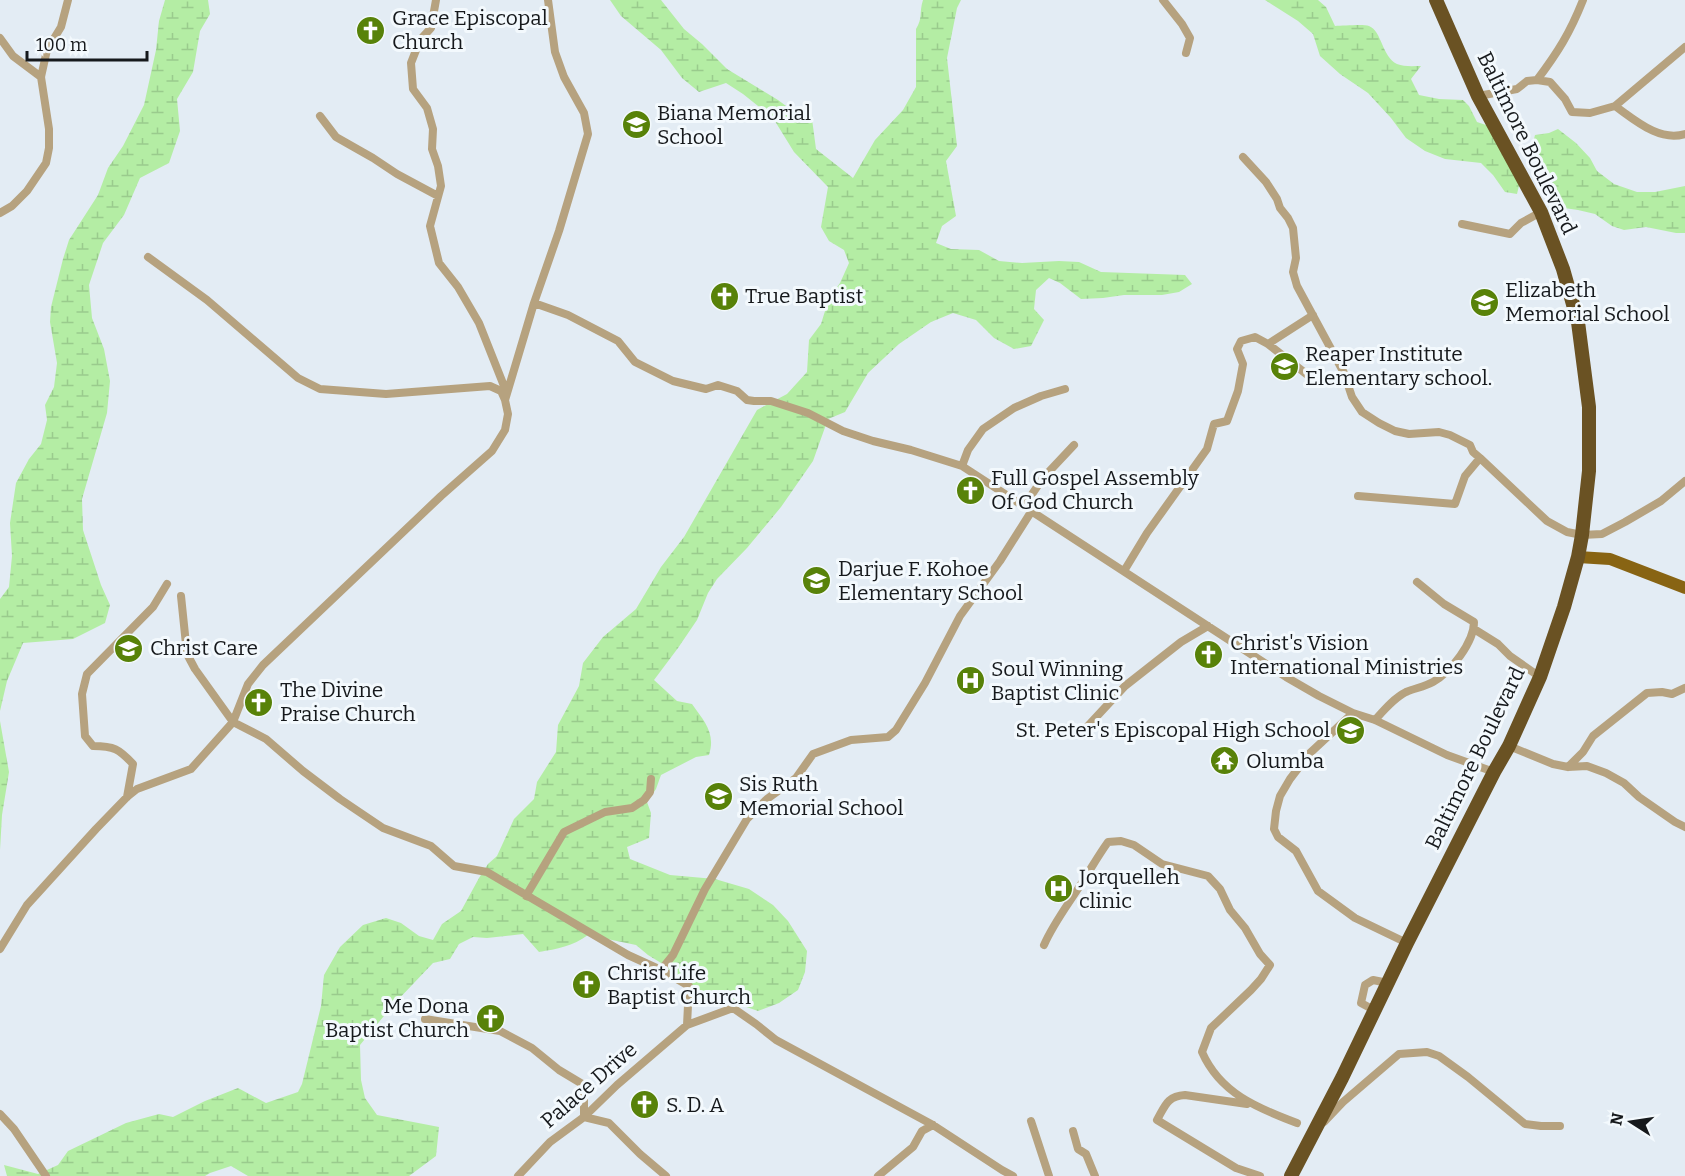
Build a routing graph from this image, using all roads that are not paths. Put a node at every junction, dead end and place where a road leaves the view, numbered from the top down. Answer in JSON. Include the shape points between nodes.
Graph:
{"nodes":[{"id":1,"x":68,"y":0,"type":"edge"},
{"id":2,"x":436,"y":0,"type":"edge"},
{"id":3,"x":548,"y":0,"type":"edge"},
{"id":4,"x":1163,"y":0,"type":"edge"},
{"id":5,"x":1436,"y":0,"type":"edge"},
{"id":6,"x":1583,"y":0,"type":"edge"},
{"id":7,"x":0,"y":38,"type":"edge"},
{"id":8,"x":1685,"y":47,"type":"edge"},
{"id":9,"x":1186,"y":52,"type":"dead end"},
{"id":10,"x":41,"y":77,"type":"junction"},
{"id":11,"x":1537,"y":80,"type":"junction"},
{"id":12,"x":1478,"y":96,"type":"junction"},
{"id":13,"x":1615,"y":106,"type":"junction"},
{"id":14,"x":320,"y":116,"type":"dead end"},
{"id":15,"x":1685,"y":134,"type":"edge"},
{"id":16,"x":1244,"y":157,"type":"dead end"},
{"id":17,"x":438,"y":196,"type":"junction"},
{"id":18,"x":1541,"y":212,"type":"junction"},
{"id":19,"x":0,"y":213,"type":"edge"},
{"id":20,"x":1462,"y":224,"type":"dead end"},
{"id":21,"x":148,"y":257,"type":"dead end"},
{"id":22,"x":534,"y":303,"type":"junction"},
{"id":23,"x":1313,"y":315,"type":"junction"},
{"id":24,"x":1268,"y":344,"type":"junction"},
{"id":25,"x":1344,"y":373,"type":"junction"},
{"id":26,"x":1065,"y":389,"type":"dead end"},
{"id":27,"x":501,"y":391,"type":"junction"},
{"id":28,"x":505,"y":400,"type":"junction"},
{"id":29,"x":1074,"y":445,"type":"dead end"},
{"id":30,"x":1480,"y":458,"type":"junction"},
{"id":31,"x":962,"y":466,"type":"junction"},
{"id":32,"x":1685,"y":481,"type":"edge"},
{"id":33,"x":1358,"y":496,"type":"dead end"},
{"id":34,"x":1024,"y":506,"type":"junction"},
{"id":35,"x":1031,"y":512,"type":"junction"},
{"id":36,"x":1582,"y":535,"type":"junction"},
{"id":37,"x":1578,"y":557,"type":"junction"},
{"id":38,"x":1125,"y":571,"type":"junction"},
{"id":39,"x":1418,"y":582,"type":"dead end"},
{"id":40,"x":166,"y":584,"type":"dead end"},
{"id":41,"x":1685,"y":588,"type":"edge"},
{"id":42,"x":181,"y":596,"type":"dead end"},
{"id":43,"x":1208,"y":626,"type":"junction"},
{"id":44,"x":1474,"y":629,"type":"junction"},
{"id":45,"x":1540,"y":677,"type":"junction"},
{"id":46,"x":1685,"y":688,"type":"edge"},
{"id":47,"x":1353,"y":713,"type":"junction"},
{"id":48,"x":1375,"y":720,"type":"junction"},
{"id":49,"x":232,"y":722,"type":"junction"},
{"id":50,"x":1086,"y":728,"type":"dead end"},
{"id":51,"x":1509,"y":746,"type":"junction"},
{"id":52,"x":1568,"y":767,"type":"junction"},
{"id":53,"x":1494,"y":772,"type":"junction"},
{"id":54,"x":651,"y":779,"type":"dead end"},
{"id":55,"x":127,"y":797,"type":"junction"},
{"id":56,"x":1685,"y":826,"type":"edge"},
{"id":57,"x":526,"y":896,"type":"junction"},
{"id":58,"x":1407,"y":943,"type":"junction"},
{"id":59,"x":1044,"y":945,"type":"dead end"},
{"id":60,"x":0,"y":949,"type":"edge"},
{"id":61,"x":661,"y":970,"type":"junction"},
{"id":62,"x":1388,"y":983,"type":"junction"},
{"id":63,"x":1374,"y":1010,"type":"junction"},
{"id":64,"x":425,"y":1018,"type":"dead end"},
{"id":65,"x":687,"y":1025,"type":"junction"},
{"id":66,"x":1251,"y":1105,"type":"junction"},
{"id":67,"x":0,"y":1114,"type":"edge"},
{"id":68,"x":584,"y":1117,"type":"junction"},
{"id":69,"x":1031,"y":1121,"type":"dead end"},
{"id":70,"x":1297,"y":1123,"type":"dead end"},
{"id":71,"x":933,"y":1125,"type":"junction"},
{"id":72,"x":1560,"y":1126,"type":"dead end"},
{"id":73,"x":1073,"y":1131,"type":"dead end"},
{"id":74,"x":1312,"y":1134,"type":"junction"},
{"id":75,"x":46,"y":1176,"type":"edge"},
{"id":76,"x":518,"y":1176,"type":"edge"},
{"id":77,"x":666,"y":1176,"type":"edge"},
{"id":78,"x":878,"y":1176,"type":"edge"},
{"id":79,"x":1013,"y":1176,"type":"edge"},
{"id":80,"x":1049,"y":1176,"type":"edge"},
{"id":81,"x":1095,"y":1176,"type":"edge"},
{"id":82,"x":1260,"y":1176,"type":"edge"},
{"id":83,"x":1291,"y":1176,"type":"edge"}],
"edges":[{"from":1,"to":10,"type":"street","via":[[61,27],[47,50]]},
{"from":2,"to":17,"type":"street","via":[[431,28],[420,40],[411,63],[413,89],[427,108],[433,129],[432,149],[441,186]]},
{"from":3,"to":22,"type":"street","via":[[555,52],[584,114],[588,134]]},
{"from":4,"to":9,"type":"street","via":[[1191,38]]},
{"from":5,"to":12,"type":"highway","name":"Baltimore Boulevard"},
{"from":6,"to":11,"type":"street","via":[[1573,26]]},
{"from":7,"to":10,"type":"street","via":[[13,56]]},
{"from":8,"to":13,"type":"street"},
{"from":10,"to":19,"type":"street","via":[[49,129],[46,163],[27,191]]},
{"from":11,"to":12,"type":"street","via":[[1527,81],[1517,89]]},
{"from":11,"to":13,"type":"street","via":[[1550,82],[1572,112],[1590,113]]},
{"from":12,"to":18,"type":"highway","name":"Baltimore Boulevard"},
{"from":13,"to":15,"type":"street","via":[[1651,131]]},
{"from":14,"to":17,"type":"street","via":[[336,137]]},
{"from":16,"to":23,"type":"street","via":[[1266,182],[1293,228],[1293,272]]},
{"from":17,"to":27,"type":"street","via":[[430,226],[439,263],[458,286],[479,323],[504,386]]},
{"from":18,"to":20,"type":"street","via":[[1510,234]]},
{"from":18,"to":36,"type":"highway","name":"Baltimore Boulevard","via":[[1578,322],[1589,407],[1589,471]]},
{"from":21,"to":27,"type":"street","via":[[207,300],[298,378],[320,389],[386,394],[490,386]]},
{"from":22,"to":28,"type":"street"},
{"from":22,"to":31,"type":"street","via":[[568,315],[618,341],[635,362],[673,381],[706,389],[718,385],[737,391],[747,400],[771,401],[808,413],[843,431]]},
{"from":23,"to":24,"type":"street"},
{"from":23,"to":25,"type":"street"},
{"from":24,"to":25,"type":"street","via":[[1314,380],[1325,383]]},
{"from":24,"to":38,"type":"street","via":[[1255,337],[1241,341],[1237,349],[1243,364],[1227,421],[1214,424],[1208,449],[1147,533]]},
{"from":25,"to":30,"type":"street","via":[[1362,412],[1378,423],[1408,434],[1450,435],[1470,445]]},
{"from":26,"to":31,"type":"street","via":[[1014,408],[983,429]]},
{"from":27,"to":28,"type":"street"},
{"from":28,"to":49,"type":"street","via":[[505,430],[492,451],[262,665],[248,684]]},
{"from":29,"to":34,"type":"street","via":[[1043,478]]},
{"from":30,"to":33,"type":"street","via":[[1465,476],[1455,504]]},
{"from":30,"to":36,"type":"street","via":[[1547,521],[1566,532]]},
{"from":31,"to":34,"type":"street"},
{"from":32,"to":36,"type":"street","via":[[1660,501],[1602,534]]},
{"from":34,"to":35,"type":"street"},
{"from":35,"to":38,"type":"street"},
{"from":35,"to":61,"type":"street","via":[[960,616],[896,730],[888,737],[851,740],[813,754],[796,778],[747,819],[705,889],[673,955]]},
{"from":36,"to":37,"type":"highway","name":"Baltimore Boulevard"},
{"from":37,"to":41,"type":"main road","via":[[1611,559]]},
{"from":37,"to":45,"type":"highway","name":"Baltimore Boulevard"},
{"from":38,"to":43,"type":"street"},
{"from":39,"to":44,"type":"street","via":[[1474,622]]},
{"from":40,"to":55,"type":"street","via":[[153,607],[87,674],[82,694],[86,736],[93,746],[112,746],[134,764]]},
{"from":42,"to":49,"type":"street","via":[[187,654]]},
{"from":43,"to":47,"type":"street","via":[[1286,677]]},
{"from":43,"to":50,"type":"street","via":[[1125,686]]},
{"from":44,"to":45,"type":"street"},
{"from":44,"to":48,"type":"street","via":[[1451,667],[1435,681],[1405,692]]},
{"from":45,"to":51,"type":"highway","name":"Baltimore Boulevard"},
{"from":46,"to":52,"type":"street","via":[[1672,694],[1647,693],[1593,736]]},
{"from":47,"to":48,"type":"street"},
{"from":47,"to":58,"type":"street","via":[[1310,753],[1290,779],[1280,796],[1274,829],[1296,851],[1318,891],[1354,918]]},
{"from":48,"to":53,"type":"street","via":[[1447,755]]},
{"from":49,"to":55,"type":"street","via":[[191,769],[137,789]]},
{"from":49,"to":57,"type":"street","via":[[266,739],[340,800],[383,828],[431,846],[454,866],[487,872]]},
{"from":51,"to":52,"type":"street"},
{"from":51,"to":53,"type":"highway","name":"Baltimore Boulevard"},
{"from":52,"to":56,"type":"street","via":[[1587,766],[1606,773]]},
{"from":53,"to":58,"type":"highway","name":"Baltimore Boulevard"},
{"from":54,"to":57,"type":"street","via":[[650,792],[632,808],[605,812],[564,832]]},
{"from":55,"to":60,"type":"street","via":[[27,905]]},
{"from":57,"to":61,"type":"street"},
{"from":58,"to":62,"type":"highway","name":"Baltimore Boulevard"},
{"from":59,"to":66,"type":"street","via":[[1108,842],[1121,840],[1162,864],[1208,876],[1270,964],[1251,990],[1211,1028],[1202,1052],[1219,1080]]},
{"from":61,"to":65,"type":"street","via":[[688,987]]},
{"from":62,"to":63,"type":"highway","name":"Baltimore Boulevard"},
{"from":62,"to":63,"type":"street","via":[[1373,980],[1365,985],[1360,1003]]},
{"from":63,"to":74,"type":"highway","name":"Baltimore Boulevard"},
{"from":64,"to":68,"type":"street","via":[[500,1031],[532,1048],[584,1085]]},
{"from":65,"to":68,"type":"street","name":"Palace Drive"},
{"from":65,"to":71,"type":"street","via":[[734,1008],[776,1040]]},
{"from":66,"to":70,"type":"street"},
{"from":66,"to":82,"type":"street","via":[[1175,1096],[1157,1120],[1236,1168]]},
{"from":67,"to":75,"type":"street"},
{"from":68,"to":76,"type":"street","name":"Palace Drive","via":[[550,1142]]},
{"from":68,"to":77,"type":"street","via":[[609,1123]]},
{"from":69,"to":80,"type":"street"},
{"from":71,"to":78,"type":"street","via":[[921,1131],[913,1147]]},
{"from":71,"to":79,"type":"street"},
{"from":72,"to":74,"type":"street","via":[[1525,1124],[1439,1056],[1413,1052],[1399,1054],[1390,1061]]},
{"from":73,"to":81,"type":"street","via":[[1078,1149],[1086,1154]]},
{"from":74,"to":83,"type":"highway","name":"Baltimore Boulevard"}]}
